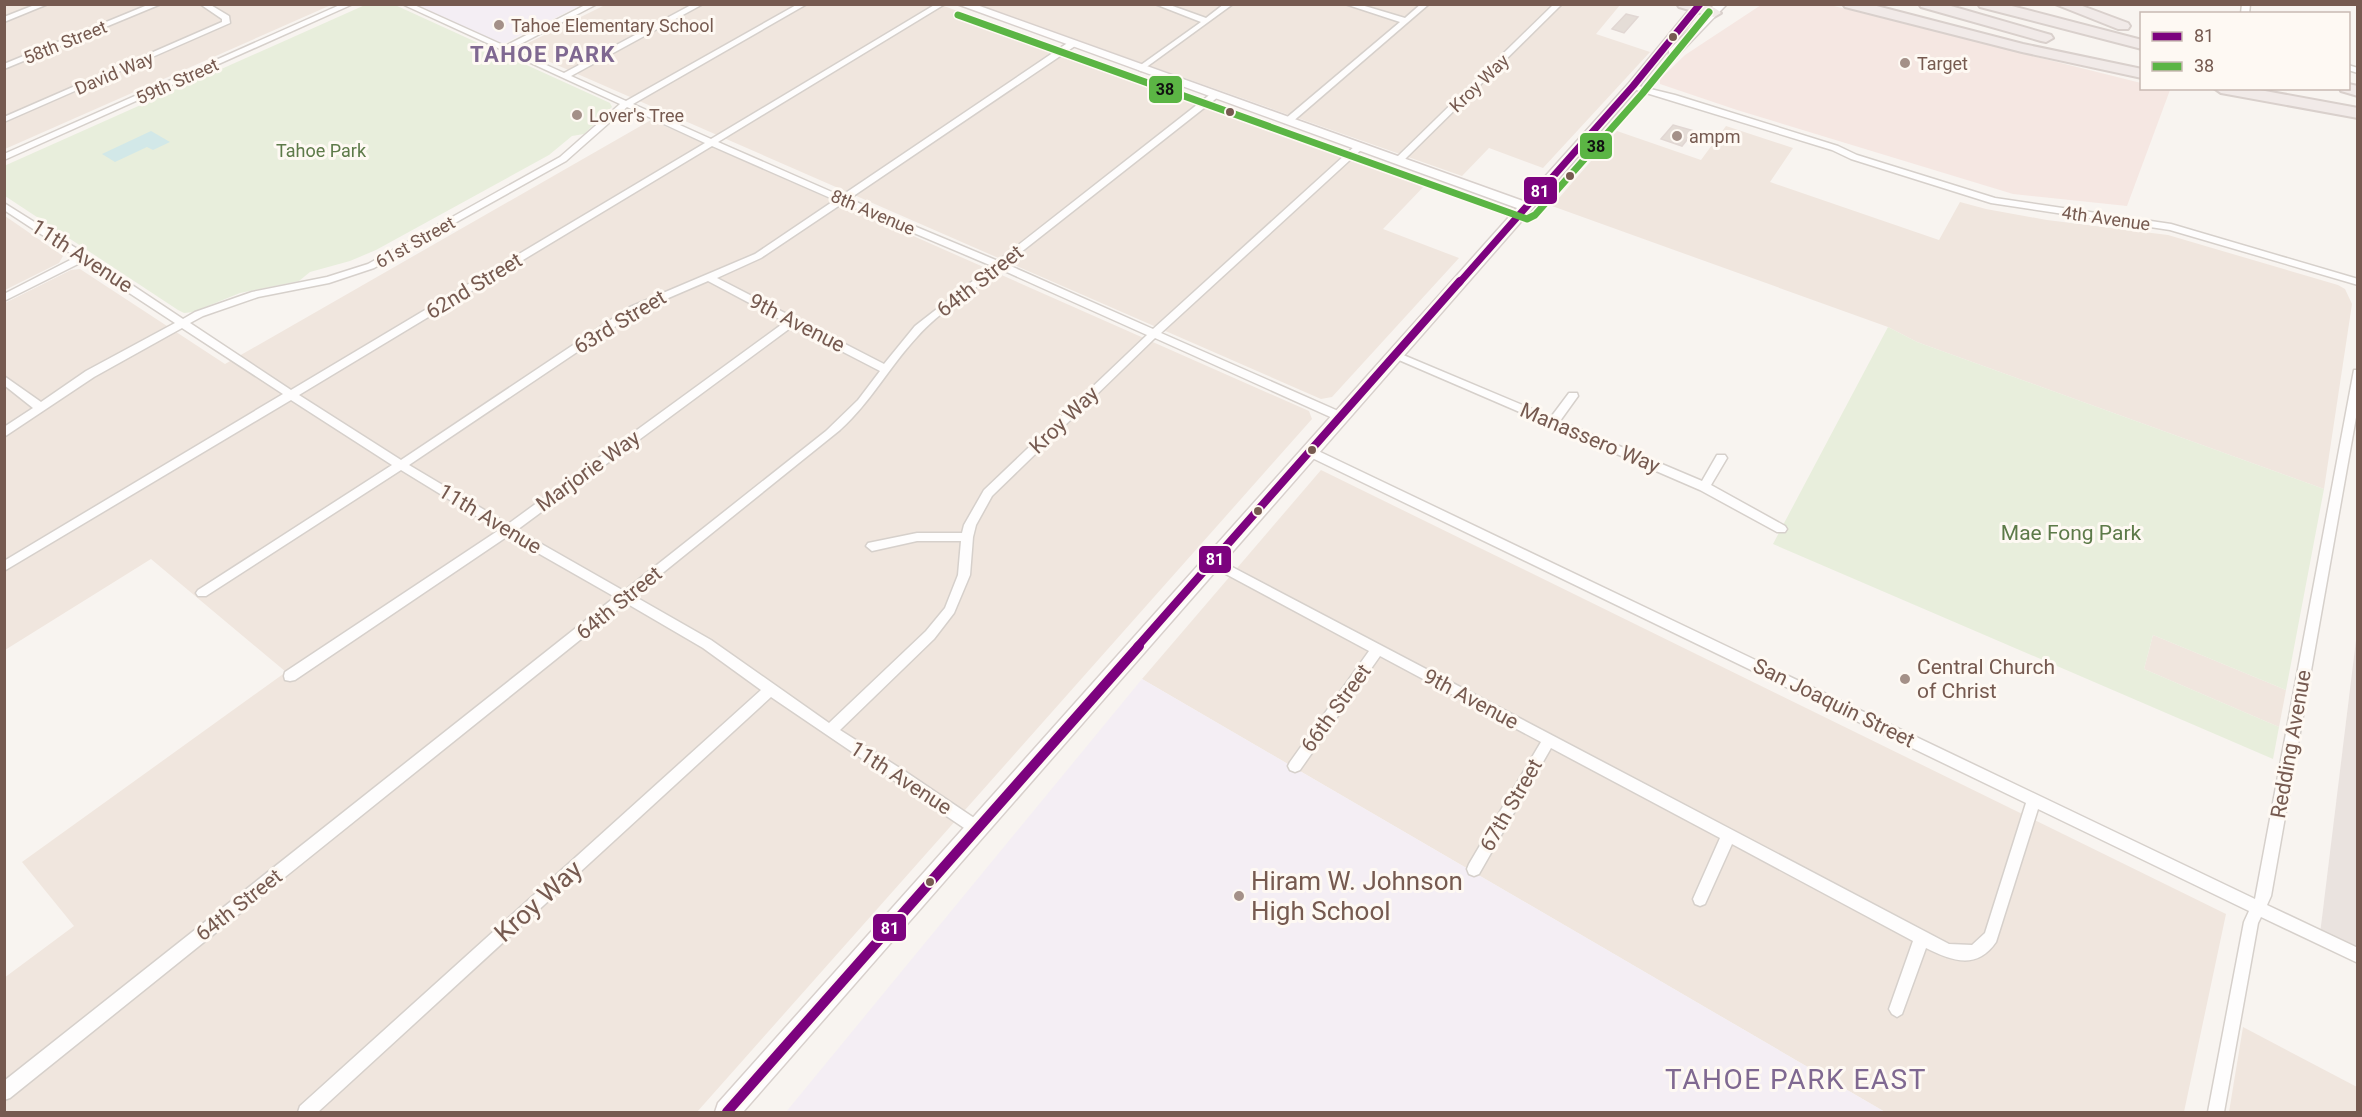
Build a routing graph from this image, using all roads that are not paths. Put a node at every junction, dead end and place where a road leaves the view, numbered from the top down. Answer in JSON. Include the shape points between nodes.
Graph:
{"nodes":[{"id":1,"x":45,"y":4,"type":"edge"},
{"id":2,"x":158,"y":4,"type":"edge"},
{"id":3,"x":203,"y":4,"type":"edge"},
{"id":4,"x":350,"y":4,"type":"edge"},
{"id":5,"x":405,"y":4,"type":"edge"},
{"id":6,"x":594,"y":4,"type":"edge"},
{"id":7,"x":700,"y":4,"type":"edge"},
{"id":8,"x":804,"y":4,"type":"edge"},
{"id":9,"x":942,"y":4,"type":"edge"},
{"id":10,"x":962,"y":4,"type":"edge"},
{"id":11,"x":1158,"y":4,"type":"edge"},
{"id":12,"x":1230,"y":4,"type":"edge"},
{"id":13,"x":1348,"y":4,"type":"edge"},
{"id":14,"x":1426,"y":4,"type":"edge"},
{"id":15,"x":1559,"y":4,"type":"edge"},
{"id":16,"x":1850,"y":4,"type":"edge"},
{"id":17,"x":1926,"y":4,"type":"edge"},
{"id":18,"x":1985,"y":4,"type":"edge"},
{"id":19,"x":2062,"y":4,"type":"edge"},
{"id":20,"x":1694,"y":6,"type":"edge"},
{"id":21,"x":1718,"y":9,"type":"edge"},
{"id":22,"x":4,"y":20,"type":"edge"},
{"id":23,"x":1207,"y":21,"type":"junction"},
{"id":24,"x":1406,"y":21,"type":"junction"},
{"id":25,"x":2140,"y":30,"type":"edge"},
{"id":26,"x":1072,"y":44,"type":"junction"},
{"id":27,"x":2140,"y":44,"type":"edge"},
{"id":28,"x":505,"y":49,"type":"junction"},
{"id":29,"x":2140,"y":62,"type":"edge"},
{"id":30,"x":4,"y":67,"type":"edge"},
{"id":31,"x":1141,"y":69,"type":"junction"},
{"id":32,"x":2140,"y":74,"type":"edge"},
{"id":33,"x":564,"y":76,"type":"junction"},
{"id":34,"x":1633,"y":86,"type":"junction"},
{"id":35,"x":2232,"y":90,"type":"edge"},
{"id":36,"x":2260,"y":90,"type":"edge"},
{"id":37,"x":1215,"y":95,"type":"junction"},
{"id":38,"x":626,"y":104,"type":"junction"},
{"id":39,"x":2336,"y":108,"type":"junction"},
{"id":40,"x":2358,"y":112,"type":"edge"},
{"id":41,"x":4,"y":120,"type":"edge"},
{"id":42,"x":1288,"y":121,"type":"junction"},
{"id":43,"x":712,"y":143,"type":"junction"},
{"id":44,"x":1359,"y":147,"type":"junction"},
{"id":45,"x":4,"y":157,"type":"edge"},
{"id":46,"x":1398,"y":161,"type":"junction"},
{"id":47,"x":843,"y":199,"type":"junction"},
{"id":48,"x":4,"y":206,"type":"edge"},
{"id":49,"x":1526,"y":207,"type":"junction"},
{"id":50,"x":84,"y":257,"type":"junction"},
{"id":51,"x":999,"y":265,"type":"junction"},
{"id":52,"x":709,"y":278,"type":"junction"},
{"id":53,"x":2358,"y":282,"type":"edge"},
{"id":54,"x":4,"y":298,"type":"edge"},
{"id":55,"x":793,"y":321,"type":"junction"},
{"id":56,"x":182,"y":323,"type":"junction"},
{"id":57,"x":1155,"y":333,"type":"junction"},
{"id":58,"x":1396,"y":355,"type":"junction"},
{"id":59,"x":885,"y":369,"type":"junction"},
{"id":60,"x":2358,"y":373,"type":"edge"},
{"id":61,"x":4,"y":379,"type":"edge"},
{"id":62,"x":291,"y":396,"type":"junction"},
{"id":63,"x":1574,"y":396,"type":"dead end"},
{"id":64,"x":41,"y":408,"type":"junction"},
{"id":65,"x":1341,"y":417,"type":"junction"},
{"id":66,"x":1553,"y":423,"type":"junction"},
{"id":67,"x":4,"y":434,"type":"edge"},
{"id":68,"x":1310,"y":452,"type":"junction"},
{"id":69,"x":1721,"y":458,"type":"dead end"},
{"id":70,"x":401,"y":465,"type":"junction"},
{"id":71,"x":1704,"y":487,"type":"junction"},
{"id":72,"x":1781,"y":529,"type":"dead end"},
{"id":73,"x":508,"y":530,"type":"junction"},
{"id":74,"x":967,"y":537,"type":"junction"},
{"id":75,"x":872,"y":546,"type":"dead end"},
{"id":76,"x":1213,"y":562,"type":"junction"},
{"id":77,"x":4,"y":567,"type":"edge"},
{"id":78,"x":202,"y":592,"type":"dead end"},
{"id":79,"x":626,"y":598,"type":"junction"},
{"id":80,"x":1378,"y":649,"type":"junction"},
{"id":81,"x":290,"y":676,"type":"dead end"},
{"id":82,"x":771,"y":689,"type":"junction"},
{"id":83,"x":830,"y":731,"type":"junction"},
{"id":84,"x":1549,"y":740,"type":"junction"},
{"id":85,"x":1295,"y":766,"type":"dead end"},
{"id":86,"x":2034,"y":801,"type":"junction"},
{"id":87,"x":978,"y":829,"type":"junction"},
{"id":88,"x":1729,"y":835,"type":"junction"},
{"id":89,"x":1474,"y":869,"type":"dead end"},
{"id":90,"x":1700,"y":899,"type":"dead end"},
{"id":91,"x":2259,"y":909,"type":"junction"},
{"id":92,"x":1922,"y":938,"type":"junction"},
{"id":93,"x":2358,"y":956,"type":"edge"},
{"id":94,"x":1897,"y":1009,"type":"dead end"},
{"id":95,"x":4,"y":1092,"type":"edge"},
{"id":96,"x":306,"y":1113,"type":"edge"},
{"id":97,"x":727,"y":1113,"type":"edge"},
{"id":98,"x":2216,"y":1113,"type":"edge"}],
"edges":[{"from":1,"to":22,"type":"street"},
{"from":2,"to":30,"type":"street","name":"58th Street"},
{"from":3,"to":41,"type":"street","name":"David Way","via":[[226,18],[223,26]]},
{"from":4,"to":45,"type":"street","name":"59th Street"},
{"from":5,"to":28,"type":"street","name":"8th Avenue"},
{"from":6,"to":28,"type":"street"},
{"from":7,"to":33,"type":"street"},
{"from":8,"to":38,"type":"street","name":"61st Street"},
{"from":9,"to":43,"type":"street","name":"62nd Street"},
{"from":10,"to":26,"type":"main road"},
{"from":11,"to":23,"type":"street"},
{"from":12,"to":23,"type":"street"},
{"from":13,"to":24,"type":"street"},
{"from":14,"to":24,"type":"street"},
{"from":15,"to":46,"type":"street","name":"Kroy Way"},
{"from":16,"to":32,"type":"highway"},
{"from":17,"to":29,"type":"highway"},
{"from":18,"to":27,"type":"highway"},
{"from":19,"to":25,"type":"highway"},
{"from":20,"to":21,"type":"highway"},
{"from":20,"to":34,"type":"main road"},
{"from":21,"to":34,"type":"main road","via":[[1658,68]]},
{"from":23,"to":31,"type":"street"},
{"from":24,"to":42,"type":"street"},
{"from":26,"to":31,"type":"main road"},
{"from":26,"to":47,"type":"street","name":"63rd Street"},
{"from":28,"to":33,"type":"street","name":"8th Avenue"},
{"from":31,"to":37,"type":"main road"},
{"from":33,"to":38,"type":"street","name":"8th Avenue"},
{"from":34,"to":49,"type":"main road"},
{"from":34,"to":53,"type":"street","name":"4th Avenue","via":[[1685,109],[1994,201],[2170,227]]},
{"from":35,"to":39,"type":"highway"},
{"from":36,"to":39,"type":"highway"},
{"from":37,"to":42,"type":"main road"},
{"from":37,"to":51,"type":"street","name":"64th Street"},
{"from":38,"to":43,"type":"street","name":"8th Avenue"},
{"from":38,"to":56,"type":"street","name":"61st Street","via":[[563,159],[384,260],[329,280],[235,300]]},
{"from":39,"to":40,"type":"highway"},
{"from":42,"to":44,"type":"main road"},
{"from":43,"to":47,"type":"street","name":"8th Avenue"},
{"from":43,"to":62,"type":"street","name":"62nd Street"},
{"from":44,"to":46,"type":"main road"},
{"from":44,"to":57,"type":"street","name":"Kroy Way"},
{"from":46,"to":49,"type":"main road"},
{"from":47,"to":51,"type":"street","name":"8th Avenue"},
{"from":47,"to":52,"type":"street","name":"63rd Street","via":[[758,256]]},
{"from":48,"to":50,"type":"street","name":"11th Avenue"},
{"from":49,"to":58,"type":"main road"},
{"from":50,"to":54,"type":"street"},
{"from":50,"to":56,"type":"street","name":"11th Avenue"},
{"from":51,"to":57,"type":"street","name":"8th Avenue"},
{"from":51,"to":59,"type":"street","name":"64th Street","via":[[920,328]]},
{"from":52,"to":55,"type":"street","name":"9th Avenue"},
{"from":52,"to":70,"type":"street","name":"63rd Street","via":[[634,309]]},
{"from":55,"to":59,"type":"street","name":"9th Avenue"},
{"from":55,"to":73,"type":"street","name":"Marjorie Way"},
{"from":56,"to":62,"type":"street","name":"11th Avenue"},
{"from":56,"to":64,"type":"street","name":"61st Street","via":[[90,374]]},
{"from":57,"to":65,"type":"street","name":"8th Avenue"},
{"from":57,"to":74,"type":"street","name":"Kroy Way","via":[[988,493],[976,510]]},
{"from":58,"to":65,"type":"main road"},
{"from":58,"to":66,"type":"street","name":"Manassero Way"},
{"from":59,"to":79,"type":"street","name":"64th Street","via":[[837,427]]},
{"from":60,"to":91,"type":"street","name":"Redding Avenue"},
{"from":61,"to":64,"type":"street"},
{"from":62,"to":70,"type":"street","name":"11th Avenue"},
{"from":62,"to":77,"type":"street","name":"62nd Street"},
{"from":63,"to":66,"type":"street"},
{"from":64,"to":67,"type":"street","name":"61st Street"},
{"from":65,"to":68,"type":"main road"},
{"from":66,"to":71,"type":"street","name":"Manassero Way"},
{"from":68,"to":76,"type":"main road"},
{"from":68,"to":86,"type":"street","name":"San Joaquin Street"},
{"from":69,"to":71,"type":"street"},
{"from":70,"to":73,"type":"street","name":"11th Avenue"},
{"from":70,"to":78,"type":"street","name":"63rd Street"},
{"from":71,"to":72,"type":"street","name":"Manassero Way"},
{"from":73,"to":79,"type":"street","name":"11th Avenue"},
{"from":73,"to":81,"type":"street","name":"Marjorie Way"},
{"from":74,"to":75,"type":"street","via":[[917,537]]},
{"from":74,"to":83,"type":"street","name":"Kroy Way","via":[[964,575],[950,610],[930,635]]},
{"from":76,"to":80,"type":"street","name":"9th Avenue"},
{"from":76,"to":87,"type":"main road"},
{"from":79,"to":82,"type":"street","name":"11th Avenue","via":[[706,644]]},
{"from":79,"to":95,"type":"street","name":"64th Street"},
{"from":80,"to":84,"type":"street","name":"9th Avenue"},
{"from":80,"to":85,"type":"street","name":"66th Street"},
{"from":82,"to":83,"type":"street","name":"11th Avenue"},
{"from":82,"to":96,"type":"street","name":"Kroy Way"},
{"from":83,"to":87,"type":"street","name":"11th Avenue"},
{"from":84,"to":88,"type":"street","name":"9th Avenue"},
{"from":84,"to":89,"type":"street","name":"67th Street"},
{"from":86,"to":91,"type":"street","name":"San Joaquin Street"},
{"from":86,"to":92,"type":"street","name":"9th Avenue","via":[[1991,938],[1984,949],[1961,954]]},
{"from":87,"to":97,"type":"main road"},
{"from":88,"to":90,"type":"street"},
{"from":88,"to":92,"type":"street","name":"9th Avenue"},
{"from":91,"to":93,"type":"street","name":"San Joaquin Street"},
{"from":91,"to":98,"type":"street","name":"Redding Avenue","via":[[2251,922]]},
{"from":92,"to":94,"type":"street"}]}
